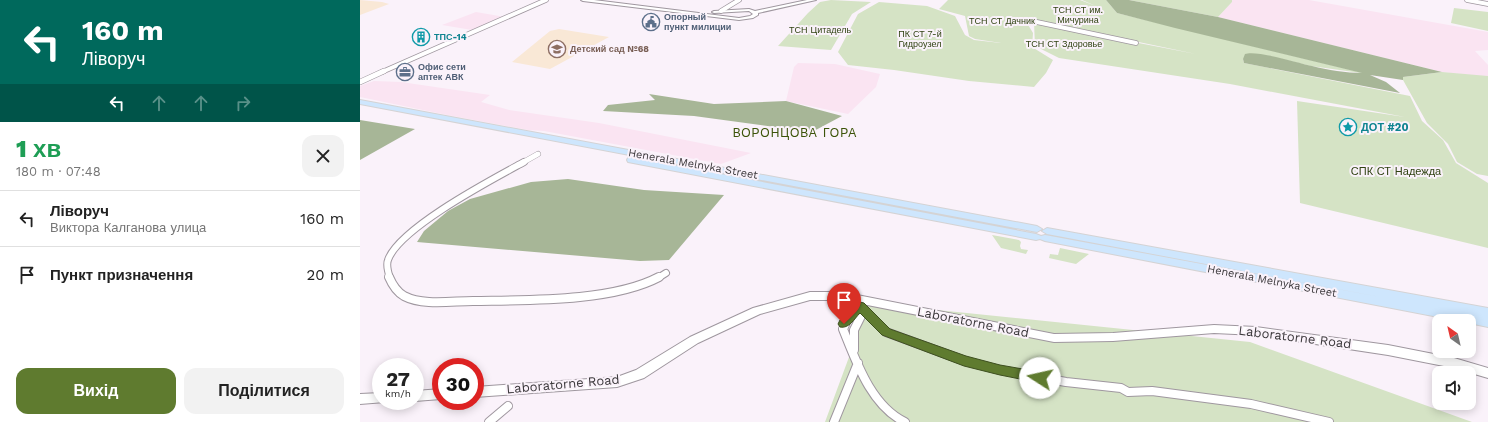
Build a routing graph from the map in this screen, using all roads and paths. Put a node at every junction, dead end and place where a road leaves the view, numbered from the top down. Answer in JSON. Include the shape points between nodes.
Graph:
{"nodes":[{"id":1,"x":546,"y":0,"type":"edge"},
{"id":2,"x":582,"y":0,"type":"edge"},
{"id":3,"x":739,"y":0,"type":"edge"},
{"id":4,"x":814,"y":0,"type":"edge"},
{"id":5,"x":1467,"y":0,"type":"edge"},
{"id":6,"x":1488,"y":4,"type":"edge"},
{"id":7,"x":721,"y":11,"type":"junction"},
{"id":8,"x":755,"y":12,"type":"junction"},
{"id":9,"x":694,"y":13,"type":"junction"},
{"id":10,"x":1032,"y":21,"type":"dead end"},
{"id":11,"x":1136,"y":43,"type":"dead end"},
{"id":12,"x":360,"y":82,"type":"edge"},
{"id":13,"x":360,"y":102,"type":"edge"},
{"id":14,"x":360,"y":108,"type":"edge"},
{"id":15,"x":538,"y":154,"type":"dead end"},
{"id":16,"x":740,"y":176,"type":"junction"},
{"id":17,"x":1047,"y":235,"type":"junction"},
{"id":18,"x":666,"y":273,"type":"dead end"},
{"id":19,"x":862,"y":305,"type":"junction"},
{"id":20,"x":1488,"y":313,"type":"edge"},
{"id":21,"x":1488,"y":322,"type":"edge"},
{"id":22,"x":854,"y":354,"type":"junction"},
{"id":23,"x":858,"y":363,"type":"junction"},
{"id":24,"x":1488,"y":373,"type":"edge"},
{"id":25,"x":484,"y":391,"type":"edge"},
{"id":26,"x":372,"y":398,"type":"edge"},
{"id":27,"x":360,"y":399,"type":"edge"},
{"id":28,"x":508,"y":406,"type":"dead end"},
{"id":29,"x":489,"y":422,"type":"edge"},
{"id":30,"x":834,"y":422,"type":"edge"},
{"id":31,"x":905,"y":422,"type":"edge"},
{"id":32,"x":1329,"y":422,"type":"edge"}],
"edges":[{"from":1,"to":12,"type":"street"},
{"from":2,"to":9,"type":"street"},
{"from":3,"to":7,"type":"street"},
{"from":4,"to":8,"type":"street"},
{"from":5,"to":6,"type":"street"},
{"from":7,"to":8,"type":"street"},
{"from":7,"to":9,"type":"street"},
{"from":8,"to":9,"type":"street","via":[[756,14],[751,17],[739,19]]},
{"from":10,"to":11,"type":"street"},
{"from":13,"to":16,"type":"main road","name":"Henerala Melnyka Street"},
{"from":14,"to":16,"type":"main road","name":"Henerala Melnyka Street"},
{"from":15,"to":18,"type":"street","via":[[438,212],[396,246],[386,265],[392,285],[403,296],[428,301],[543,299],[632,288]]},
{"from":16,"to":17,"type":"main road","name":"Henerala Melnyka Street"},
{"from":17,"to":20,"type":"main road","name":"Henerala Melnyka Street"},
{"from":17,"to":21,"type":"main road","name":"Henerala Melnyka Street"},
{"from":19,"to":22,"type":"street","via":[[854,330]]},
{"from":19,"to":22,"type":"street","via":[[848,318],[843,329]]},
{"from":19,"to":24,"type":"main road","name":"Laboratorne Road","via":[[1054,338],[1113,337],[1214,329],[1256,331],[1388,350],[1454,363]]},
{"from":19,"to":25,"type":"main road","name":"Laboratorne Road","via":[[842,296],[810,296],[757,311],[694,340],[640,374],[617,382]]},
{"from":19,"to":32,"type":"street","via":[[886,332],[964,361],[1066,382],[1121,388],[1128,392],[1152,391],[1227,401]]},
{"from":22,"to":23,"type":"street"},
{"from":23,"to":30,"type":"street"},
{"from":23,"to":31,"type":"street","via":[[879,400],[892,415]]},
{"from":26,"to":27,"type":"main road"},
{"from":28,"to":29,"type":"street"}]}
